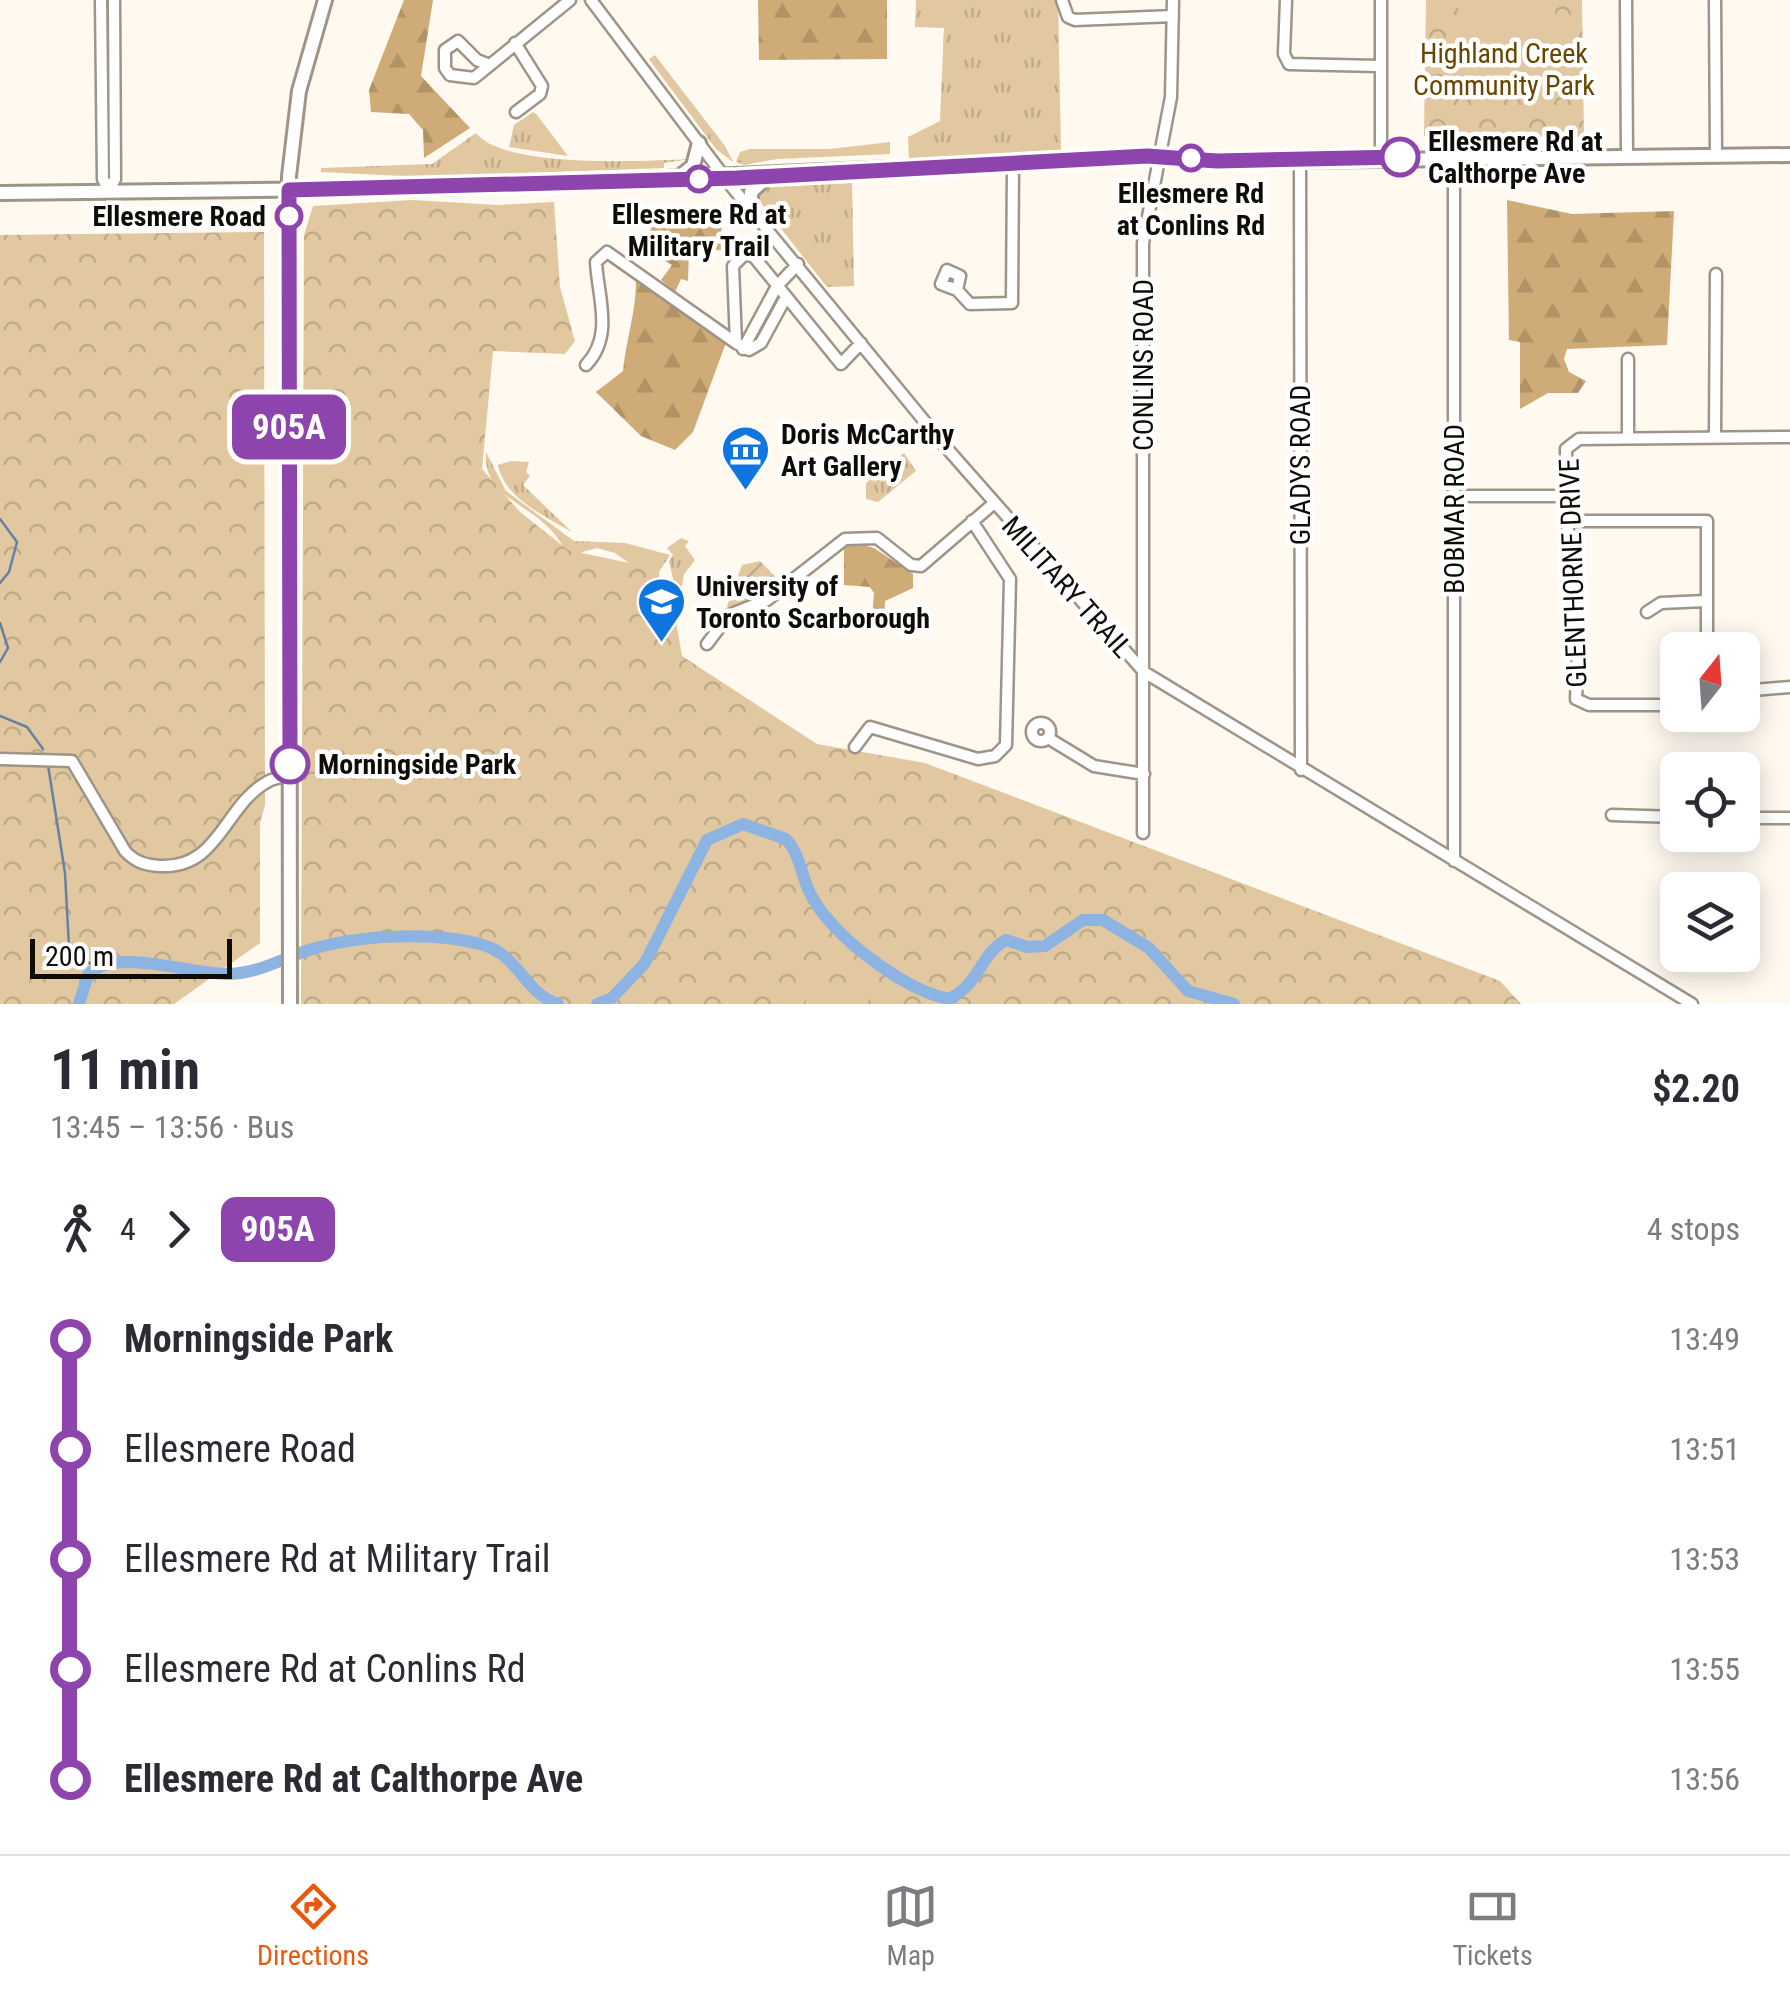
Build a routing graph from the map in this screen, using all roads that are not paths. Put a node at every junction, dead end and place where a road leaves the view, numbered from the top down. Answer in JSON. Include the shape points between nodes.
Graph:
{"nodes":[{"id":1,"x":101,"y":0,"type":"edge"},
{"id":2,"x":114,"y":0,"type":"edge"},
{"id":3,"x":325,"y":0,"type":"edge"},
{"id":4,"x":570,"y":0,"type":"edge"},
{"id":5,"x":592,"y":0,"type":"edge"},
{"id":6,"x":1062,"y":0,"type":"edge"},
{"id":7,"x":1172,"y":0,"type":"edge"},
{"id":8,"x":1286,"y":0,"type":"edge"},
{"id":9,"x":1381,"y":0,"type":"edge"},
{"id":10,"x":1626,"y":0,"type":"edge"},
{"id":11,"x":1715,"y":0,"type":"edge"},
{"id":12,"x":1173,"y":16,"type":"junction"},
{"id":13,"x":516,"y":43,"type":"junction"},
{"id":14,"x":487,"y":64,"type":"junction"},
{"id":15,"x":1379,"y":66,"type":"junction"},
{"id":16,"x":516,"y":112,"type":"dead end"},
{"id":17,"x":700,"y":143,"type":"junction"},
{"id":18,"x":1790,"y":155,"type":"edge"},
{"id":19,"x":1454,"y":156,"type":"junction"},
{"id":20,"x":1627,"y":156,"type":"junction"},
{"id":21,"x":1716,"y":156,"type":"junction"},
{"id":22,"x":1381,"y":158,"type":"junction"},
{"id":23,"x":1159,"y":159,"type":"junction"},
{"id":24,"x":1300,"y":160,"type":"junction"},
{"id":25,"x":1013,"y":166,"type":"junction"},
{"id":26,"x":770,"y":176,"type":"junction"},
{"id":27,"x":726,"y":178,"type":"junction"},
{"id":28,"x":676,"y":180,"type":"junction"},
{"id":29,"x":289,"y":190,"type":"junction"},
{"id":30,"x":109,"y":191,"type":"junction"},
{"id":31,"x":0,"y":194,"type":"edge"},
{"id":32,"x":750,"y":209,"type":"junction"},
{"id":33,"x":798,"y":264,"type":"junction"},
{"id":34,"x":1716,"y":274,"type":"dead end"},
{"id":35,"x":778,"y":286,"type":"junction"},
{"id":36,"x":956,"y":290,"type":"dead end"},
{"id":37,"x":786,"y":297,"type":"junction"},
{"id":38,"x":861,"y":343,"type":"junction"},
{"id":39,"x":739,"y":346,"type":"junction"},
{"id":40,"x":1628,"y":359,"type":"dead end"},
{"id":41,"x":586,"y":365,"type":"dead end"},
{"id":42,"x":1628,"y":437,"type":"junction"},
{"id":43,"x":1716,"y":437,"type":"junction"},
{"id":44,"x":1790,"y":437,"type":"edge"},
{"id":45,"x":1454,"y":496,"type":"junction"},
{"id":46,"x":1569,"y":496,"type":"junction"},
{"id":47,"x":993,"y":504,"type":"junction"},
{"id":48,"x":972,"y":521,"type":"junction"},
{"id":49,"x":1570,"y":521,"type":"junction"},
{"id":50,"x":1705,"y":600,"type":"junction"},
{"id":51,"x":1648,"y":612,"type":"dead end"},
{"id":52,"x":1706,"y":632,"type":"edge"},
{"id":53,"x":707,"y":644,"type":"dead end"},
{"id":54,"x":1144,"y":672,"type":"junction"},
{"id":55,"x":1790,"y":687,"type":"edge"},
{"id":56,"x":1760,"y":690,"type":"edge"},
{"id":57,"x":1660,"y":705,"type":"edge"},
{"id":58,"x":1048,"y":738,"type":"dead end"},
{"id":59,"x":855,"y":747,"type":"dead end"},
{"id":60,"x":0,"y":759,"type":"edge"},
{"id":61,"x":1301,"y":770,"type":"junction"},
{"id":62,"x":1144,"y":774,"type":"junction"},
{"id":63,"x":290,"y":776,"type":"junction"},
{"id":64,"x":1612,"y":815,"type":"dead end"},
{"id":65,"x":1660,"y":816,"type":"edge"},
{"id":66,"x":1760,"y":818,"type":"edge"},
{"id":67,"x":1790,"y":818,"type":"edge"},
{"id":68,"x":1143,"y":834,"type":"dead end"},
{"id":69,"x":1454,"y":861,"type":"junction"},
{"id":70,"x":1688,"y":1003,"type":"edge"},
{"id":71,"x":290,"y":1004,"type":"edge"}],
"edges":[{"from":1,"to":30,"type":"street","via":[[103,178]]},
{"from":2,"to":30,"type":"street","via":[[115,179]]},
{"from":3,"to":29,"type":"main road","via":[[299,92]]},
{"from":4,"to":13,"type":"street"},
{"from":5,"to":17,"type":"street","name":"MILITARY TRAIL"},
{"from":6,"to":12,"type":"street","via":[[1075,20]]},
{"from":7,"to":12,"type":"street","name":"CONLINS ROAD"},
{"from":8,"to":15,"type":"street","via":[[1289,64]]},
{"from":9,"to":15,"type":"street"},
{"from":10,"to":20,"type":"street"},
{"from":11,"to":21,"type":"street"},
{"from":12,"to":23,"type":"street","name":"CONLINS ROAD","via":[[1171,97]]},
{"from":13,"to":14,"type":"street"},
{"from":13,"to":16,"type":"street","via":[[542,86]]},
{"from":14,"to":14,"type":"street","via":[[458,41],[445,50],[450,75],[474,78]]},
{"from":15,"to":22,"type":"street"},
{"from":17,"to":27,"type":"street","name":"MILITARY TRAIL"},
{"from":17,"to":28,"type":"main road","via":[[693,166]]},
{"from":18,"to":21,"type":"main road"},
{"from":19,"to":20,"type":"main road"},
{"from":19,"to":22,"type":"main road"},
{"from":19,"to":45,"type":"street","name":"BOBMAR ROAD"},
{"from":20,"to":21,"type":"main road"},
{"from":22,"to":24,"type":"main road"},
{"from":23,"to":24,"type":"main road"},
{"from":23,"to":25,"type":"main road"},
{"from":23,"to":54,"type":"street","name":"CONLINS ROAD","via":[[1144,242]]},
{"from":24,"to":61,"type":"street","name":"GLADYS ROAD"},
{"from":25,"to":26,"type":"main road"},
{"from":25,"to":36,"type":"street","via":[[1012,303],[970,304]]},
{"from":26,"to":27,"type":"main road"},
{"from":26,"to":32,"type":"main road","via":[[752,189]]},
{"from":27,"to":28,"type":"main road"},
{"from":27,"to":32,"type":"street","name":"MILITARY TRAIL"},
{"from":28,"to":29,"type":"main road"},
{"from":29,"to":30,"type":"main road"},
{"from":29,"to":63,"type":"main road"},
{"from":30,"to":31,"type":"main road"},
{"from":32,"to":33,"type":"street","name":"MILITARY TRAIL"},
{"from":33,"to":35,"type":"street"},
{"from":33,"to":38,"type":"street","name":"MILITARY TRAIL"},
{"from":34,"to":43,"type":"street"},
{"from":35,"to":37,"type":"street"},
{"from":35,"to":39,"type":"street"},
{"from":35,"to":39,"type":"street","via":[[753,256],[737,258]]},
{"from":37,"to":38,"type":"street","via":[[841,364]]},
{"from":37,"to":39,"type":"street","via":[[758,347]]},
{"from":38,"to":47,"type":"street","name":"MILITARY TRAIL"},
{"from":39,"to":41,"type":"street","via":[[607,252],[596,266],[600,346]]},
{"from":40,"to":42,"type":"street"},
{"from":42,"to":43,"type":"street","name":"GLENTHORNE DRIVE"},
{"from":42,"to":46,"type":"street","name":"GLENTHORNE DRIVE","via":[[1579,438],[1569,446]]},
{"from":43,"to":44,"type":"street","name":"GLENTHORNE DRIVE"},
{"from":45,"to":46,"type":"street"},
{"from":45,"to":69,"type":"street","name":"BOBMAR ROAD"},
{"from":46,"to":49,"type":"street","name":"GLENTHORNE DRIVE"},
{"from":47,"to":48,"type":"street"},
{"from":47,"to":54,"type":"street","name":"MILITARY TRAIL"},
{"from":48,"to":53,"type":"street","via":[[912,566],[877,538],[845,539],[767,600],[729,615]]},
{"from":48,"to":59,"type":"street","via":[[1010,578],[1006,745],[994,757],[977,759],[870,727]]},
{"from":49,"to":50,"type":"street","via":[[1707,521]]},
{"from":49,"to":57,"type":"street","name":"GLENTHORNE DRIVE","via":[[1579,627],[1576,699],[1589,705]]},
{"from":50,"to":51,"type":"street","via":[[1661,603]]},
{"from":50,"to":52,"type":"street"},
{"from":54,"to":61,"type":"street","name":"MILITARY TRAIL"},
{"from":54,"to":62,"type":"street","name":"CONLINS ROAD"},
{"from":55,"to":56,"type":"street"},
{"from":58,"to":62,"type":"street","via":[[1094,766]]},
{"from":60,"to":63,"type":"street","via":[[72,761],[124,851],[137,862],[164,866],[194,860],[262,785]]},
{"from":61,"to":69,"type":"street","name":"MILITARY TRAIL"},
{"from":62,"to":68,"type":"street","name":"CONLINS ROAD"},
{"from":63,"to":71,"type":"main road"},
{"from":64,"to":65,"type":"street"},
{"from":66,"to":67,"type":"street"},
{"from":69,"to":70,"type":"street","name":"MILITARY TRAIL"}]}
